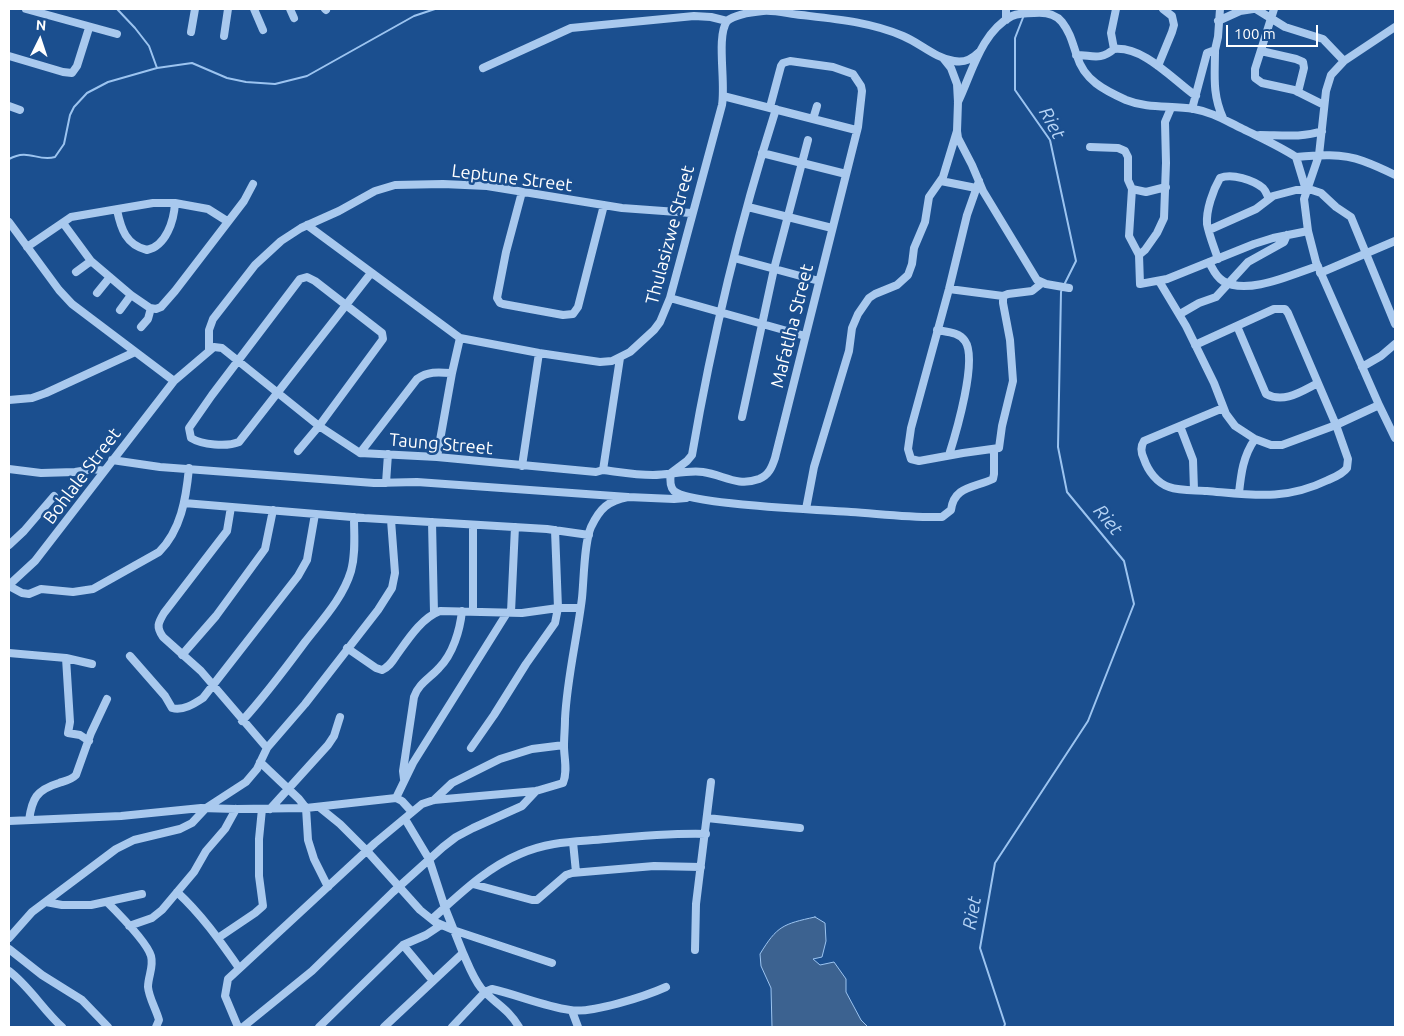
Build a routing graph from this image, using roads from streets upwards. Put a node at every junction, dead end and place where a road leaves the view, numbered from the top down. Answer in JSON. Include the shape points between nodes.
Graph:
{"nodes":[{"id":1,"x":26,"y":9,"type":"edge"},
{"id":2,"x":195,"y":9,"type":"edge"},
{"id":3,"x":228,"y":9,"type":"edge"},
{"id":4,"x":254,"y":9,"type":"edge"},
{"id":5,"x":290,"y":9,"type":"edge"},
{"id":6,"x":1006,"y":9,"type":"edge"},
{"id":7,"x":1062,"y":9,"type":"edge"},
{"id":8,"x":1116,"y":9,"type":"edge"},
{"id":9,"x":1162,"y":9,"type":"edge"},
{"id":10,"x":1220,"y":9,"type":"edge"},
{"id":11,"x":1254,"y":9,"type":"edge"},
{"id":12,"x":1274,"y":9,"type":"edge"},
{"id":13,"x":1057,"y":16,"type":"junction"},
{"id":14,"x":294,"y":18,"type":"dead end"},
{"id":15,"x":1270,"y":18,"type":"junction"},
{"id":16,"x":1006,"y":20,"type":"junction"},
{"id":17,"x":726,"y":21,"type":"junction"},
{"id":18,"x":1218,"y":21,"type":"junction"},
{"id":19,"x":1395,"y":27,"type":"edge"},
{"id":20,"x":89,"y":28,"type":"junction"},
{"id":21,"x":263,"y":30,"type":"dead end"},
{"id":22,"x":191,"y":32,"type":"dead end"},
{"id":23,"x":117,"y":34,"type":"dead end"},
{"id":24,"x":224,"y":36,"type":"dead end"},
{"id":25,"x":1114,"y":49,"type":"junction"},
{"id":26,"x":1215,"y":50,"type":"junction"},
{"id":27,"x":980,"y":51,"type":"junction"},
{"id":28,"x":1261,"y":51,"type":"junction"},
{"id":29,"x":1076,"y":55,"type":"junction"},
{"id":30,"x":9,"y":56,"type":"edge"},
{"id":31,"x":944,"y":58,"type":"junction"},
{"id":32,"x":1344,"y":61,"type":"junction"},
{"id":33,"x":1158,"y":66,"type":"junction"},
{"id":34,"x":483,"y":68,"type":"dead end"},
{"id":35,"x":1298,"y":92,"type":"junction"},
{"id":36,"x":724,"y":96,"type":"junction"},
{"id":37,"x":1196,"y":96,"type":"junction"},
{"id":38,"x":958,"y":102,"type":"junction"},
{"id":39,"x":1324,"y":105,"type":"junction"},
{"id":40,"x":9,"y":106,"type":"edge"},
{"id":41,"x":817,"y":106,"type":"dead end"},
{"id":42,"x":773,"y":108,"type":"junction"},
{"id":43,"x":1171,"y":108,"type":"junction"},
{"id":44,"x":1192,"y":109,"type":"junction"},
{"id":45,"x":20,"y":110,"type":"dead end"},
{"id":46,"x":1223,"y":118,"type":"junction"},
{"id":47,"x":813,"y":119,"type":"junction"},
{"id":48,"x":856,"y":130,"type":"junction"},
{"id":49,"x":957,"y":131,"type":"junction"},
{"id":50,"x":1322,"y":131,"type":"junction"},
{"id":51,"x":1255,"y":135,"type":"junction"},
{"id":52,"x":808,"y":140,"type":"dead end"},
{"id":53,"x":1090,"y":147,"type":"dead end"},
{"id":54,"x":762,"y":153,"type":"junction"},
{"id":55,"x":1319,"y":155,"type":"junction"},
{"id":56,"x":1296,"y":157,"type":"junction"},
{"id":57,"x":802,"y":164,"type":"junction"},
{"id":58,"x":846,"y":174,"type":"junction"},
{"id":59,"x":1395,"y":175,"type":"edge"},
{"id":60,"x":941,"y":181,"type":"junction"},
{"id":61,"x":252,"y":184,"type":"dead end"},
{"id":62,"x":977,"y":184,"type":"junction"},
{"id":63,"x":1166,"y":187,"type":"junction"},
{"id":64,"x":1132,"y":189,"type":"junction"},
{"id":65,"x":1306,"y":190,"type":"junction"},
{"id":66,"x":522,"y":192,"type":"junction"},
{"id":67,"x":1268,"y":199,"type":"junction"},
{"id":68,"x":175,"y":204,"type":"junction"},
{"id":69,"x":604,"y":205,"type":"junction"},
{"id":70,"x":748,"y":207,"type":"junction"},
{"id":71,"x":117,"y":210,"type":"junction"},
{"id":72,"x":691,"y":213,"type":"junction"},
{"id":73,"x":789,"y":216,"type":"junction"},
{"id":74,"x":227,"y":221,"type":"junction"},
{"id":75,"x":9,"y":222,"type":"edge"},
{"id":76,"x":63,"y":223,"type":"junction"},
{"id":77,"x":307,"y":225,"type":"junction"},
{"id":78,"x":832,"y":228,"type":"junction"},
{"id":79,"x":1209,"y":230,"type":"junction"},
{"id":80,"x":1308,"y":231,"type":"junction"},
{"id":81,"x":1287,"y":235,"type":"junction"},
{"id":82,"x":1395,"y":241,"type":"edge"},
{"id":83,"x":27,"y":247,"type":"junction"},
{"id":84,"x":1233,"y":253,"type":"junction"},
{"id":85,"x":1365,"y":254,"type":"junction"},
{"id":86,"x":1139,"y":255,"type":"junction"},
{"id":87,"x":734,"y":258,"type":"junction"},
{"id":88,"x":1218,"y":258,"type":"junction"},
{"id":89,"x":91,"y":261,"type":"junction"},
{"id":90,"x":1209,"y":262,"type":"junction"},
{"id":91,"x":1248,"y":262,"type":"junction"},
{"id":92,"x":774,"y":269,"type":"junction"},
{"id":93,"x":1319,"y":269,"type":"junction"},
{"id":94,"x":76,"y":272,"type":"dead end"},
{"id":95,"x":371,"y":273,"type":"junction"},
{"id":96,"x":110,"y":277,"type":"junction"},
{"id":97,"x":819,"y":281,"type":"junction"},
{"id":98,"x":1159,"y":281,"type":"junction"},
{"id":99,"x":1042,"y":282,"type":"junction"},
{"id":100,"x":1228,"y":284,"type":"junction"},
{"id":101,"x":1070,"y":288,"type":"dead end"},
{"id":102,"x":949,"y":289,"type":"junction"},
{"id":103,"x":97,"y":293,"type":"dead end"},
{"id":104,"x":131,"y":295,"type":"junction"},
{"id":105,"x":1003,"y":296,"type":"junction"},
{"id":106,"x":670,"y":298,"type":"junction"},
{"id":107,"x":347,"y":305,"type":"junction"},
{"id":108,"x":152,"y":308,"type":"junction"},
{"id":109,"x":120,"y":310,"type":"dead end"},
{"id":110,"x":721,"y":313,"type":"junction"},
{"id":111,"x":1180,"y":314,"type":"junction"},
{"id":112,"x":762,"y":324,"type":"junction"},
{"id":113,"x":1395,"y":324,"type":"edge"},
{"id":114,"x":1237,"y":326,"type":"junction"},
{"id":115,"x":141,"y":327,"type":"dead end"},
{"id":116,"x":937,"y":330,"type":"junction"},
{"id":117,"x":805,"y":336,"type":"junction"},
{"id":118,"x":460,"y":338,"type":"junction"},
{"id":119,"x":1395,"y":344,"type":"edge"},
{"id":120,"x":1195,"y":345,"type":"junction"},
{"id":121,"x":210,"y":349,"type":"junction"},
{"id":122,"x":135,"y":352,"type":"junction"},
{"id":123,"x":539,"y":353,"type":"junction"},
{"id":124,"x":620,"y":358,"type":"junction"},
{"id":125,"x":239,"y":361,"type":"junction"},
{"id":126,"x":1362,"y":367,"type":"junction"},
{"id":127,"x":452,"y":373,"type":"junction"},
{"id":128,"x":174,"y":382,"type":"junction"},
{"id":129,"x":1318,"y":383,"type":"junction"},
{"id":130,"x":278,"y":392,"type":"junction"},
{"id":131,"x":9,"y":400,"type":"edge"},
{"id":132,"x":1379,"y":405,"type":"junction"},
{"id":133,"x":1223,"y":408,"type":"junction"},
{"id":134,"x":742,"y":417,"type":"dead end"},
{"id":135,"x":1336,"y":425,"type":"junction"},
{"id":136,"x":319,"y":426,"type":"junction"},
{"id":137,"x":1180,"y":426,"type":"junction"},
{"id":138,"x":1395,"y":438,"type":"edge"},
{"id":139,"x":1255,"y":439,"type":"junction"},
{"id":140,"x":994,"y":449,"type":"junction"},
{"id":141,"x":298,"y":451,"type":"dead end"},
{"id":142,"x":360,"y":453,"type":"junction"},
{"id":143,"x":388,"y":454,"type":"junction"},
{"id":144,"x":949,"y":455,"type":"junction"},
{"id":145,"x":437,"y":457,"type":"junction"},
{"id":146,"x":112,"y":460,"type":"junction"},
{"id":147,"x":522,"y":466,"type":"junction"},
{"id":148,"x":189,"y":468,"type":"junction"},
{"id":149,"x":9,"y":469,"type":"edge"},
{"id":150,"x":603,"y":470,"type":"junction"},
{"id":151,"x":104,"y":471,"type":"junction"},
{"id":152,"x":671,"y":473,"type":"junction"},
{"id":153,"x":386,"y":483,"type":"junction"},
{"id":154,"x":1194,"y":490,"type":"junction"},
{"id":155,"x":1239,"y":494,"type":"junction"},
{"id":156,"x":54,"y":496,"type":"dead end"},
{"id":157,"x":628,"y":497,"type":"junction"},
{"id":158,"x":690,"y":497,"type":"junction"},
{"id":159,"x":184,"y":503,"type":"junction"},
{"id":160,"x":231,"y":507,"type":"junction"},
{"id":161,"x":806,"y":509,"type":"junction"},
{"id":162,"x":273,"y":510,"type":"junction"},
{"id":163,"x":315,"y":514,"type":"junction"},
{"id":164,"x":354,"y":517,"type":"junction"},
{"id":165,"x":391,"y":520,"type":"junction"},
{"id":166,"x":432,"y":522,"type":"junction"},
{"id":167,"x":473,"y":525,"type":"junction"},
{"id":168,"x":516,"y":527,"type":"junction"},
{"id":169,"x":555,"y":530,"type":"junction"},
{"id":170,"x":589,"y":535,"type":"junction"},
{"id":171,"x":9,"y":545,"type":"edge"},
{"id":172,"x":9,"y":586,"type":"edge"},
{"id":173,"x":558,"y":608,"type":"junction"},
{"id":174,"x":580,"y":608,"type":"junction"},
{"id":175,"x":462,"y":611,"type":"junction"},
{"id":176,"x":473,"y":612,"type":"junction"},
{"id":177,"x":509,"y":612,"type":"junction"},
{"id":178,"x":434,"y":613,"type":"junction"},
{"id":179,"x":347,"y":648,"type":"junction"},
{"id":180,"x":9,"y":653,"type":"edge"},
{"id":181,"x":182,"y":655,"type":"junction"},
{"id":182,"x":130,"y":656,"type":"dead end"},
{"id":183,"x":66,"y":658,"type":"junction"},
{"id":184,"x":92,"y":664,"type":"dead end"},
{"id":185,"x":213,"y":685,"type":"junction"},
{"id":186,"x":107,"y":700,"type":"dead end"},
{"id":187,"x":340,"y":717,"type":"dead end"},
{"id":188,"x":242,"y":721,"type":"junction"},
{"id":189,"x":89,"y":741,"type":"junction"},
{"id":190,"x":564,"y":745,"type":"junction"},
{"id":191,"x":267,"y":748,"type":"junction"},
{"id":192,"x":471,"y":748,"type":"dead end"},
{"id":193,"x":260,"y":762,"type":"junction"},
{"id":194,"x":404,"y":780,"type":"junction"},
{"id":195,"x":711,"y":782,"type":"dead end"},
{"id":196,"x":288,"y":788,"type":"junction"},
{"id":197,"x":536,"y":791,"type":"junction"},
{"id":198,"x":396,"y":798,"type":"junction"},
{"id":199,"x":434,"y":800,"type":"junction"},
{"id":200,"x":319,"y":807,"type":"junction"},
{"id":201,"x":206,"y":808,"type":"junction"},
{"id":202,"x":306,"y":808,"type":"junction"},
{"id":203,"x":236,"y":809,"type":"junction"},
{"id":204,"x":266,"y":809,"type":"junction"},
{"id":205,"x":412,"y":812,"type":"junction"},
{"id":206,"x":707,"y":818,"type":"junction"},
{"id":207,"x":405,"y":819,"type":"junction"},
{"id":208,"x":29,"y":820,"type":"junction"},
{"id":209,"x":9,"y":821,"type":"edge"},
{"id":210,"x":800,"y":828,"type":"dead end"},
{"id":211,"x":706,"y":834,"type":"junction"},
{"id":212,"x":573,"y":842,"type":"junction"},
{"id":213,"x":367,"y":851,"type":"junction"},
{"id":214,"x":429,"y":859,"type":"junction"},
{"id":215,"x":701,"y":867,"type":"junction"},
{"id":216,"x":576,"y":872,"type":"junction"},
{"id":217,"x":473,"y":884,"type":"junction"},
{"id":218,"x":400,"y":886,"type":"junction"},
{"id":219,"x":328,"y":887,"type":"junction"},
{"id":220,"x":177,"y":892,"type":"junction"},
{"id":221,"x":142,"y":894,"type":"dead end"},
{"id":222,"x":46,"y":902,"type":"junction"},
{"id":223,"x":107,"y":902,"type":"junction"},
{"id":224,"x":445,"y":908,"type":"junction"},
{"id":225,"x":432,"y":919,"type":"junction"},
{"id":226,"x":441,"y":925,"type":"junction"},
{"id":227,"x":129,"y":926,"type":"junction"},
{"id":228,"x":456,"y":931,"type":"junction"},
{"id":229,"x":10,"y":934,"type":"edge"},
{"id":230,"x":218,"y":938,"type":"junction"},
{"id":231,"x":403,"y":946,"type":"junction"},
{"id":232,"x":9,"y":949,"type":"edge"},
{"id":233,"x":695,"y":950,"type":"dead end"},
{"id":234,"x":463,"y":952,"type":"junction"},
{"id":235,"x":552,"y":963,"type":"dead end"},
{"id":236,"x":239,"y":968,"type":"junction"},
{"id":237,"x":9,"y":971,"type":"edge"},
{"id":238,"x":433,"y":982,"type":"junction"},
{"id":239,"x":666,"y":988,"type":"dead end"},
{"id":240,"x":485,"y":992,"type":"junction"},
{"id":241,"x":572,"y":1011,"type":"junction"},
{"id":242,"x":62,"y":1027,"type":"edge"},
{"id":243,"x":108,"y":1027,"type":"edge"},
{"id":244,"x":156,"y":1027,"type":"edge"},
{"id":245,"x":238,"y":1027,"type":"edge"},
{"id":246,"x":243,"y":1027,"type":"edge"},
{"id":247,"x":319,"y":1027,"type":"edge"},
{"id":248,"x":384,"y":1027,"type":"edge"},
{"id":249,"x":452,"y":1027,"type":"edge"},
{"id":250,"x":519,"y":1027,"type":"edge"},
{"id":251,"x":578,"y":1027,"type":"edge"}],
"edges":[{"from":1,"to":20,"type":"street"},
{"from":2,"to":22,"type":"street"},
{"from":3,"to":24,"type":"street"},
{"from":4,"to":21,"type":"street"},
{"from":5,"to":14,"type":"street"},
{"from":6,"to":16,"type":"street"},
{"from":7,"to":13,"type":"street"},
{"from":8,"to":25,"type":"street","via":[[1111,33]]},
{"from":9,"to":33,"type":"street","via":[[1172,16],[1174,25]]},
{"from":10,"to":18,"type":"street"},
{"from":11,"to":15,"type":"street"},
{"from":11,"to":18,"type":"street","via":[[1240,11]]},
{"from":12,"to":15,"type":"street"},
{"from":13,"to":16,"type":"street","via":[[1043,12],[1020,14]]},
{"from":13,"to":29,"type":"street","via":[[1070,34]]},
{"from":15,"to":28,"type":"street"},
{"from":15,"to":32,"type":"street","via":[[1285,27],[1323,40]]},
{"from":16,"to":27,"type":"street","via":[[990,34]]},
{"from":17,"to":31,"type":"street","via":[[734,16],[764,11],[858,23],[905,36]]},
{"from":17,"to":34,"type":"street","via":[[711,16],[694,16],[571,28]]},
{"from":17,"to":36,"type":"street","name":"Thulasizwe Street","via":[[722,33]]},
{"from":18,"to":26,"type":"street"},
{"from":19,"to":32,"type":"street"},
{"from":20,"to":23,"type":"street"},
{"from":20,"to":30,"type":"street","via":[[77,66],[72,72]]},
{"from":25,"to":29,"type":"street","via":[[1100,57]]},
{"from":25,"to":33,"type":"street","via":[[1140,55]]},
{"from":26,"to":37,"type":"street","via":[[1207,53]]},
{"from":26,"to":46,"type":"street","via":[[1214,84]]},
{"from":27,"to":31,"type":"street","via":[[965,61]]},
{"from":27,"to":38,"type":"street"},
{"from":28,"to":35,"type":"street","via":[[1255,69],[1256,79]]},
{"from":28,"to":35,"type":"street","via":[[1303,62]]},
{"from":29,"to":43,"type":"street","via":[[1087,76],[1104,89],[1129,101]]},
{"from":31,"to":38,"type":"street","via":[[955,78]]},
{"from":32,"to":39,"type":"street","via":[[1331,75]]},
{"from":33,"to":37,"type":"street"},
{"from":35,"to":39,"type":"street"},
{"from":36,"to":42,"type":"street"},
{"from":36,"to":72,"type":"street","name":"Thulasizwe Street"},
{"from":37,"to":44,"type":"street"},
{"from":38,"to":49,"type":"street"},
{"from":39,"to":50,"type":"street"},
{"from":40,"to":45,"type":"street"},
{"from":41,"to":47,"type":"street"},
{"from":42,"to":47,"type":"street"},
{"from":42,"to":48,"type":"street","name":"Mafatlha Street","via":[[783,64],[794,61],[842,69],[853,74],[862,89]]},
{"from":42,"to":54,"type":"street"},
{"from":43,"to":44,"type":"street"},
{"from":43,"to":63,"type":"street","via":[[1165,122]]},
{"from":44,"to":46,"type":"street"},
{"from":46,"to":51,"type":"street"},
{"from":47,"to":48,"type":"street"},
{"from":48,"to":58,"type":"street","name":"Mafatlha Street"},
{"from":49,"to":60,"type":"street"},
{"from":49,"to":62,"type":"street"},
{"from":50,"to":51,"type":"street","via":[[1289,136]]},
{"from":50,"to":55,"type":"street"},
{"from":51,"to":56,"type":"street"},
{"from":52,"to":57,"type":"street"},
{"from":53,"to":64,"type":"street","via":[[1125,151]]},
{"from":54,"to":57,"type":"street"},
{"from":54,"to":70,"type":"street"},
{"from":55,"to":56,"type":"street"},
{"from":55,"to":59,"type":"street","via":[[1362,160]]},
{"from":55,"to":65,"type":"street"},
{"from":56,"to":65,"type":"street"},
{"from":57,"to":58,"type":"street"},
{"from":57,"to":73,"type":"street"},
{"from":58,"to":78,"type":"street","name":"Mafatlha Street"},
{"from":60,"to":62,"type":"street"},
{"from":60,"to":161,"type":"street","via":[[929,197],[925,222],[908,274],[897,285],[869,298],[852,328],[849,351],[814,467]]},
{"from":61,"to":74,"type":"street","via":[[244,201]]},
{"from":62,"to":99,"type":"street","via":[[1031,272]]},
{"from":62,"to":102,"type":"street"},
{"from":63,"to":64,"type":"street","via":[[1146,192]]},
{"from":63,"to":86,"type":"street","via":[[1162,222]]},
{"from":64,"to":86,"type":"street","via":[[1130,236]]},
{"from":65,"to":67,"type":"street"},
{"from":65,"to":80,"type":"street"},
{"from":65,"to":85,"type":"street","via":[[1324,195],[1348,214]]},
{"from":66,"to":69,"type":"street","name":"Leptune Street"},
{"from":66,"to":69,"type":"street","via":[[497,298],[503,304],[563,315],[573,314],[578,307]]},
{"from":66,"to":77,"type":"street","name":"Leptune Street","via":[[476,185],[395,185],[375,191]]},
{"from":67,"to":79,"type":"street","via":[[1256,209]]},
{"from":67,"to":79,"type":"street","via":[[1262,188],[1248,180],[1222,177],[1207,217]]},
{"from":68,"to":71,"type":"street","via":[[153,203]]},
{"from":68,"to":71,"type":"street","via":[[168,231],[150,250],[139,248],[125,236]]},
{"from":68,"to":74,"type":"street","via":[[208,209]]},
{"from":69,"to":72,"type":"street","name":"Leptune Street"},
{"from":70,"to":73,"type":"street"},
{"from":70,"to":87,"type":"street"},
{"from":71,"to":76,"type":"street","via":[[77,216]]},
{"from":72,"to":106,"type":"street","name":"Thulasizwe Street"},
{"from":73,"to":78,"type":"street"},
{"from":73,"to":92,"type":"street"},
{"from":74,"to":108,"type":"street","via":[[168,299],[161,307]]},
{"from":75,"to":83,"type":"street"},
{"from":76,"to":83,"type":"street"},
{"from":76,"to":89,"type":"street"},
{"from":77,"to":95,"type":"street","name":"Thulasizwe Street"},
{"from":77,"to":121,"type":"street","name":"Leptune Street","via":[[269,251],[228,298],[210,324]]},
{"from":78,"to":97,"type":"street","name":"Mafatlha Street"},
{"from":79,"to":88,"type":"street"},
{"from":80,"to":81,"type":"street"},
{"from":80,"to":93,"type":"street"},
{"from":81,"to":84,"type":"street"},
{"from":81,"to":91,"type":"street","via":[[1284,242]]},
{"from":82,"to":85,"type":"street"},
{"from":83,"to":122,"type":"street","via":[[72,304]]},
{"from":84,"to":88,"type":"street"},
{"from":84,"to":91,"type":"street"},
{"from":85,"to":93,"type":"street"},
{"from":85,"to":113,"type":"street"},
{"from":86,"to":98,"type":"street","via":[[1140,284]]},
{"from":87,"to":92,"type":"street"},
{"from":87,"to":110,"type":"street"},
{"from":88,"to":90,"type":"street"},
{"from":89,"to":94,"type":"street"},
{"from":89,"to":96,"type":"street"},
{"from":90,"to":98,"type":"street"},
{"from":90,"to":100,"type":"street","via":[[1216,276]]},
{"from":91,"to":100,"type":"street"},
{"from":92,"to":97,"type":"street"},
{"from":92,"to":112,"type":"street"},
{"from":93,"to":100,"type":"street","via":[[1256,285]]},
{"from":93,"to":126,"type":"street"},
{"from":95,"to":107,"type":"street"},
{"from":95,"to":118,"type":"street","name":"Thulasizwe Street"},
{"from":96,"to":103,"type":"street"},
{"from":96,"to":104,"type":"street"},
{"from":97,"to":117,"type":"street","name":"Mafatlha Street"},
{"from":98,"to":111,"type":"street"},
{"from":99,"to":101,"type":"street"},
{"from":99,"to":105,"type":"street","via":[[1032,291]]},
{"from":100,"to":111,"type":"street","via":[[1216,297]]},
{"from":102,"to":105,"type":"street"},
{"from":102,"to":116,"type":"street"},
{"from":104,"to":108,"type":"street"},
{"from":104,"to":109,"type":"street"},
{"from":105,"to":140,"type":"street","via":[[1013,381],[1000,446]]},
{"from":106,"to":110,"type":"street"},
{"from":106,"to":124,"type":"street","name":"Thulasizwe Street","via":[[654,330]]},
{"from":107,"to":125,"type":"street","via":[[312,278],[302,277]]},
{"from":107,"to":130,"type":"street"},
{"from":107,"to":136,"type":"street","via":[[382,333],[383,339]]},
{"from":108,"to":115,"type":"street"},
{"from":110,"to":112,"type":"street"},
{"from":110,"to":152,"type":"street","via":[[692,455]]},
{"from":111,"to":120,"type":"street"},
{"from":112,"to":117,"type":"street"},
{"from":112,"to":134,"type":"street"},
{"from":114,"to":120,"type":"street"},
{"from":114,"to":129,"type":"street","via":[[1266,394],[1283,398]]},
{"from":114,"to":129,"type":"street","via":[[1277,308],[1285,309]]},
{"from":116,"to":144,"type":"street","via":[[960,336],[970,351],[968,381]]},
{"from":116,"to":144,"type":"street","via":[[908,449],[914,461],[919,462]]},
{"from":117,"to":152,"type":"street","name":"Mafatlha Street","via":[[775,458],[768,472],[758,479],[740,482],[705,472]]},
{"from":118,"to":123,"type":"street","name":"Thulasizwe Street"},
{"from":118,"to":127,"type":"street"},
{"from":119,"to":126,"type":"street"},
{"from":120,"to":133,"type":"street"},
{"from":121,"to":125,"type":"street","via":[[219,347]]},
{"from":121,"to":128,"type":"street","name":"Bohlale Street"},
{"from":122,"to":128,"type":"street"},
{"from":122,"to":131,"type":"street","via":[[46,393]]},
{"from":123,"to":124,"type":"street","name":"Thulasizwe Street","via":[[600,362]]},
{"from":123,"to":147,"type":"street"},
{"from":124,"to":150,"type":"street"},
{"from":125,"to":130,"type":"street"},
{"from":125,"to":130,"type":"street","via":[[190,424],[189,432],[194,440],[225,445],[239,442]]},
{"from":126,"to":132,"type":"street"},
{"from":127,"to":142,"type":"street","via":[[432,372],[417,379]]},
{"from":127,"to":145,"type":"street"},
{"from":128,"to":146,"type":"street","name":"Bohlale Street"},
{"from":129,"to":135,"type":"street"},
{"from":130,"to":136,"type":"street"},
{"from":132,"to":135,"type":"street"},
{"from":132,"to":138,"type":"street"},
{"from":133,"to":137,"type":"street"},
{"from":133,"to":139,"type":"street","via":[[1235,426]]},
{"from":135,"to":139,"type":"street","via":[[1282,445]]},
{"from":135,"to":155,"type":"street","via":[[1349,462],[1344,472],[1294,493]]},
{"from":136,"to":141,"type":"street"},
{"from":136,"to":142,"type":"street"},
{"from":137,"to":154,"type":"street","via":[[1193,460]]},
{"from":137,"to":154,"type":"street","via":[[1147,438],[1142,443],[1142,451],[1149,470],[1159,481],[1170,488]]},
{"from":139,"to":155,"type":"street","via":[[1242,467]]},
{"from":140,"to":144,"type":"street"},
{"from":140,"to":161,"type":"street","via":[[994,478],[954,497],[945,516]]},
{"from":142,"to":143,"type":"street","name":"Taung Street"},
{"from":143,"to":145,"type":"street","name":"Taung Street"},
{"from":143,"to":153,"type":"street"},
{"from":145,"to":147,"type":"street","name":"Taung Street"},
{"from":146,"to":148,"type":"street"},
{"from":146,"to":151,"type":"street","name":"Bohlale Street"},
{"from":147,"to":150,"type":"street","name":"Taung Street"},
{"from":148,"to":153,"type":"street"},
{"from":148,"to":159,"type":"street"},
{"from":149,"to":151,"type":"street","via":[[41,473],[94,468]]},
{"from":150,"to":152,"type":"street","name":"Taung Street","via":[[651,475]]},
{"from":151,"to":172,"type":"street","name":"Bohlale Street","via":[[35,561]]},
{"from":152,"to":158,"type":"street","via":[[672,489]]},
{"from":153,"to":157,"type":"street","via":[[438,483]]},
{"from":154,"to":155,"type":"street"},
{"from":156,"to":171,"type":"street"},
{"from":157,"to":158,"type":"street"},
{"from":157,"to":170,"type":"street","via":[[608,503],[594,521]]},
{"from":158,"to":161,"type":"street"},
{"from":159,"to":160,"type":"street"},
{"from":159,"to":172,"type":"street","via":[[168,543],[159,552],[93,589],[73,592],[46,589],[22,594]]},
{"from":160,"to":162,"type":"street"},
{"from":160,"to":181,"type":"street","via":[[227,531],[158,625],[158,631]]},
{"from":162,"to":163,"type":"street"},
{"from":162,"to":181,"type":"street","via":[[265,549],[216,616]]},
{"from":163,"to":164,"type":"street"},
{"from":163,"to":185,"type":"street","via":[[307,560],[298,576]]},
{"from":164,"to":165,"type":"street"},
{"from":164,"to":188,"type":"street","via":[[354,556],[345,585],[332,607]]},
{"from":165,"to":166,"type":"street"},
{"from":165,"to":179,"type":"street","via":[[395,573],[392,588]]},
{"from":166,"to":167,"type":"street"},
{"from":166,"to":178,"type":"street"},
{"from":167,"to":168,"type":"street"},
{"from":167,"to":176,"type":"street"},
{"from":168,"to":169,"type":"street"},
{"from":168,"to":177,"type":"street"},
{"from":169,"to":170,"type":"street"},
{"from":169,"to":173,"type":"street"},
{"from":170,"to":174,"type":"street"},
{"from":173,"to":174,"type":"street"},
{"from":173,"to":177,"type":"street"},
{"from":173,"to":192,"type":"street","via":[[556,623]]},
{"from":174,"to":190,"type":"street"},
{"from":175,"to":176,"type":"street"},
{"from":175,"to":178,"type":"street"},
{"from":175,"to":194,"type":"street","via":[[447,657],[416,690]]},
{"from":176,"to":177,"type":"street"},
{"from":177,"to":194,"type":"street"},
{"from":178,"to":179,"type":"street","via":[[382,670]]},
{"from":179,"to":191,"type":"street"},
{"from":180,"to":183,"type":"street"},
{"from":181,"to":185,"type":"street"},
{"from":182,"to":185,"type":"street","via":[[175,709],[198,701]]},
{"from":183,"to":184,"type":"street"},
{"from":183,"to":189,"type":"street","via":[[68,733]]},
{"from":185,"to":188,"type":"street"},
{"from":186,"to":189,"type":"street"},
{"from":187,"to":196,"type":"street","via":[[328,745]]},
{"from":188,"to":191,"type":"street"},
{"from":189,"to":208,"type":"street","via":[[76,774],[37,795],[31,803]]},
{"from":190,"to":197,"type":"street","via":[[566,776],[563,783]]},
{"from":190,"to":199,"type":"street","via":[[532,749],[500,759],[452,783]]},
{"from":191,"to":193,"type":"street"},
{"from":193,"to":196,"type":"street"},
{"from":193,"to":201,"type":"street","via":[[246,782]]},
{"from":194,"to":198,"type":"street"},
{"from":195,"to":206,"type":"street"},
{"from":196,"to":202,"type":"street"},
{"from":196,"to":204,"type":"street"},
{"from":197,"to":199,"type":"street"},
{"from":197,"to":214,"type":"street","via":[[522,806],[456,837]]},
{"from":198,"to":200,"type":"street"},
{"from":198,"to":205,"type":"street"},
{"from":199,"to":205,"type":"street"},
{"from":200,"to":202,"type":"street"},
{"from":200,"to":213,"type":"street"},
{"from":201,"to":203,"type":"street"},
{"from":201,"to":208,"type":"street"},
{"from":201,"to":222,"type":"street","via":[[192,823],[180,829],[134,840],[116,849]]},
{"from":202,"to":204,"type":"street"},
{"from":202,"to":219,"type":"street","via":[[308,840]]},
{"from":203,"to":204,"type":"street"},
{"from":203,"to":220,"type":"street","via":[[225,829]]},
{"from":204,"to":230,"type":"street","via":[[259,839],[263,906]]},
{"from":205,"to":207,"type":"street"},
{"from":206,"to":210,"type":"street"},
{"from":206,"to":211,"type":"street"},
{"from":207,"to":213,"type":"street"},
{"from":207,"to":214,"type":"street"},
{"from":208,"to":209,"type":"street"},
{"from":211,"to":212,"type":"street"},
{"from":211,"to":215,"type":"street"},
{"from":212,"to":216,"type":"street"},
{"from":212,"to":217,"type":"street","via":[[548,844],[519,854],[482,875]]},
{"from":213,"to":218,"type":"street"},
{"from":213,"to":219,"type":"street"},
{"from":214,"to":218,"type":"street"},
{"from":214,"to":224,"type":"street"},
{"from":215,"to":216,"type":"street","via":[[654,866]]},
{"from":215,"to":233,"type":"street","via":[[694,928]]},
{"from":216,"to":217,"type":"street","via":[[566,875],[537,900]]},
{"from":217,"to":224,"type":"street"},
{"from":218,"to":225,"type":"street"},
{"from":218,"to":246,"type":"street","via":[[312,971]]},
{"from":219,"to":236,"type":"street"},
{"from":220,"to":227,"type":"street","via":[[152,918]]},
{"from":220,"to":230,"type":"street"},
{"from":221,"to":223,"type":"street"},
{"from":222,"to":223,"type":"street","via":[[92,906]]},
{"from":222,"to":229,"type":"street"},
{"from":223,"to":227,"type":"street"},
{"from":224,"to":225,"type":"street"},
{"from":224,"to":228,"type":"street"},
{"from":225,"to":226,"type":"street"},
{"from":226,"to":228,"type":"street"},
{"from":226,"to":231,"type":"street"},
{"from":227,"to":244,"type":"street","via":[[150,953],[152,967],[148,986],[159,1020]]},
{"from":228,"to":234,"type":"street"},
{"from":228,"to":235,"type":"street"},
{"from":230,"to":236,"type":"street"},
{"from":231,"to":238,"type":"street"},
{"from":231,"to":247,"type":"street"},
{"from":232,"to":243,"type":"street","via":[[82,1000]]},
{"from":234,"to":238,"type":"street"},
{"from":234,"to":240,"type":"street"},
{"from":236,"to":245,"type":"street","via":[[228,979],[224,992]]},
{"from":237,"to":242,"type":"street"},
{"from":238,"to":248,"type":"street"},
{"from":239,"to":241,"type":"street","via":[[642,997]]},
{"from":240,"to":241,"type":"street","via":[[492,989]]},
{"from":240,"to":249,"type":"street"},
{"from":240,"to":250,"type":"street","via":[[506,1009]]},
{"from":241,"to":251,"type":"street"}]}
